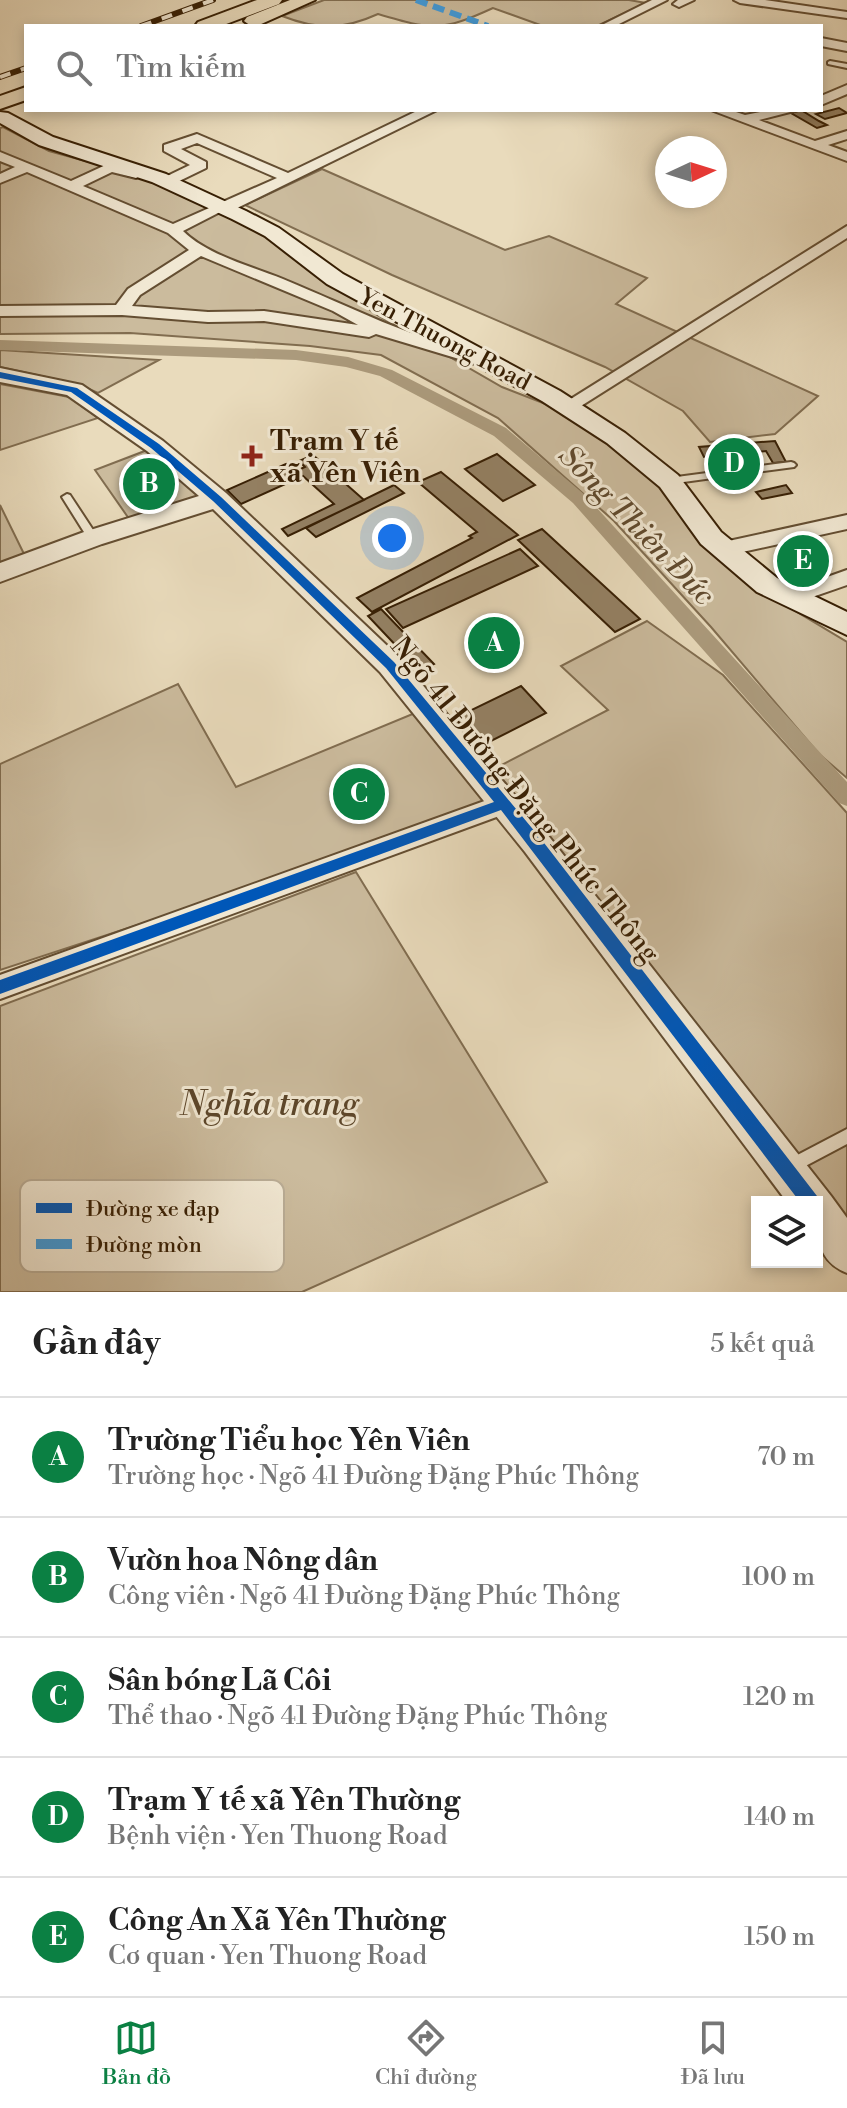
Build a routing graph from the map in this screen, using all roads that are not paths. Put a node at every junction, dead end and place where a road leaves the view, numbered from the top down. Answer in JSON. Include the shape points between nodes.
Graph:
{"nodes":[{"id":1,"x":273,"y":0,"type":"edge"},
{"id":2,"x":306,"y":0,"type":"edge"},
{"id":3,"x":740,"y":0,"type":"edge"},
{"id":4,"x":657,"y":2,"type":"edge"},
{"id":5,"x":762,"y":2,"type":"edge"},
{"id":6,"x":814,"y":10,"type":"junction"},
{"id":7,"x":847,"y":15,"type":"edge"},
{"id":8,"x":209,"y":24,"type":"edge"},
{"id":9,"x":247,"y":24,"type":"edge"},
{"id":10,"x":610,"y":24,"type":"edge"},
{"id":11,"x":805,"y":24,"type":"edge"},
{"id":12,"x":823,"y":45,"type":"edge"},
{"id":13,"x":847,"y":50,"type":"edge"},
{"id":14,"x":830,"y":63,"type":"dead end"},
{"id":15,"x":847,"y":66,"type":"edge"},
{"id":16,"x":845,"y":92,"type":"edge"},
{"id":17,"x":24,"y":95,"type":"edge"},
{"id":18,"x":823,"y":100,"type":"edge"},
{"id":19,"x":24,"y":108,"type":"edge"},
{"id":20,"x":1,"y":112,"type":"edge"},
{"id":21,"x":426,"y":112,"type":"edge"},
{"id":22,"x":723,"y":112,"type":"edge"},
{"id":23,"x":782,"y":112,"type":"edge"},
{"id":24,"x":744,"y":120,"type":"junction"},
{"id":25,"x":847,"y":135,"type":"edge"},
{"id":26,"x":815,"y":145,"type":"junction"},
{"id":27,"x":0,"y":156,"type":"edge"},
{"id":28,"x":847,"y":157,"type":"edge"},
{"id":29,"x":27,"y":167,"type":"junction"},
{"id":30,"x":156,"y":178,"type":"junction"},
{"id":31,"x":289,"y":178,"type":"junction"},
{"id":32,"x":0,"y":179,"type":"edge"},
{"id":33,"x":74,"y":185,"type":"junction"},
{"id":34,"x":221,"y":208,"type":"junction"},
{"id":35,"x":173,"y":230,"type":"junction"},
{"id":36,"x":847,"y":231,"type":"edge"},
{"id":37,"x":200,"y":250,"type":"junction"},
{"id":38,"x":122,"y":310,"type":"junction"},
{"id":39,"x":0,"y":311,"type":"edge"},
{"id":40,"x":377,"y":328,"type":"junction"},
{"id":41,"x":479,"y":360,"type":"junction"},
{"id":42,"x":0,"y":375,"type":"edge"},
{"id":43,"x":567,"y":407,"type":"junction"},
{"id":44,"x":791,"y":465,"type":"dead end"},
{"id":45,"x":669,"y":481,"type":"junction"},
{"id":46,"x":67,"y":497,"type":"dead end"},
{"id":47,"x":217,"y":499,"type":"junction"},
{"id":48,"x":847,"y":522,"type":"edge"},
{"id":49,"x":93,"y":538,"type":"junction"},
{"id":50,"x":724,"y":549,"type":"junction"},
{"id":51,"x":0,"y":573,"type":"edge"},
{"id":52,"x":847,"y":577,"type":"edge"},
{"id":53,"x":792,"y":597,"type":"junction"},
{"id":54,"x":847,"y":625,"type":"edge"},
{"id":55,"x":504,"y":804,"type":"junction"},
{"id":56,"x":0,"y":987,"type":"edge"},
{"id":57,"x":847,"y":1136,"type":"edge"},
{"id":58,"x":787,"y":1167,"type":"junction"},
{"id":59,"x":807,"y":1196,"type":"edge"},
{"id":60,"x":823,"y":1219,"type":"edge"},
{"id":61,"x":847,"y":1253,"type":"edge"}],
"edges":[{"from":1,"to":8,"type":"main road"},
{"from":2,"to":9,"type":"main road"},
{"from":3,"to":5,"type":"street"},
{"from":4,"to":10,"type":"street"},
{"from":5,"to":6,"type":"street"},
{"from":6,"to":7,"type":"street"},
{"from":6,"to":11,"type":"street"},
{"from":12,"to":13,"type":"street"},
{"from":14,"to":15,"type":"lane"},
{"from":16,"to":18,"type":"street"},
{"from":17,"to":20,"type":"main road"},
{"from":19,"to":20,"type":"main road"},
{"from":20,"to":30,"type":"main road","name":"Yen Thuong Road","via":[[46,141]]},
{"from":21,"to":31,"type":"street"},
{"from":22,"to":24,"type":"street"},
{"from":23,"to":24,"type":"street"},
{"from":24,"to":26,"type":"street"},
{"from":25,"to":26,"type":"street"},
{"from":26,"to":28,"type":"street"},
{"from":27,"to":29,"type":"street"},
{"from":29,"to":32,"type":"street"},
{"from":29,"to":33,"type":"street"},
{"from":30,"to":31,"type":"street","via":[[201,165],[169,148],[197,138]]},
{"from":30,"to":33,"type":"street","via":[[110,167]]},
{"from":30,"to":34,"type":"main road","name":"Yen Thuong Road"},
{"from":31,"to":34,"type":"street"},
{"from":33,"to":35,"type":"street"},
{"from":34,"to":35,"type":"street"},
{"from":34,"to":41,"type":"main road","name":"Yen Thuong Road","via":[[272,232],[335,279]]},
{"from":35,"to":37,"type":"street"},
{"from":36,"to":43,"type":"street"},
{"from":37,"to":38,"type":"street","via":[[134,292]]},
{"from":37,"to":40,"type":"street"},
{"from":38,"to":39,"type":"street"},
{"from":38,"to":40,"type":"street","via":[[264,316],[360,332]]},
{"from":40,"to":41,"type":"street"},
{"from":41,"to":43,"type":"main road","name":"Yen Thuong Road"},
{"from":42,"to":47,"type":"street","name":"Ngõ 41 Đường Đặng Phúc Thông","via":[[74,390],[155,446]]},
{"from":43,"to":45,"type":"main road","name":"Yen Thuong Road"},
{"from":44,"to":45,"type":"lane"},
{"from":45,"to":50,"type":"main road","name":"Yen Thuong Road"},
{"from":46,"to":49,"type":"lane"},
{"from":47,"to":49,"type":"street"},
{"from":47,"to":55,"type":"street","name":"Ngõ 41 Đường Đặng Phúc Thông","via":[[390,665]]},
{"from":48,"to":50,"type":"street"},
{"from":49,"to":51,"type":"street"},
{"from":50,"to":53,"type":"main road","name":"Yen Thuong Road","via":[[767,585]]},
{"from":52,"to":53,"type":"street"},
{"from":53,"to":54,"type":"main road","name":"Yen Thuong Road"},
{"from":55,"to":56,"type":"street"},
{"from":55,"to":58,"type":"street","name":"Ngõ 41 Đường Đặng Phúc Thông"},
{"from":57,"to":58,"type":"lane"},
{"from":58,"to":59,"type":"street","name":"Ngõ 41 Đường Đặng Phúc Thông"},
{"from":60,"to":61,"type":"street"}]}
